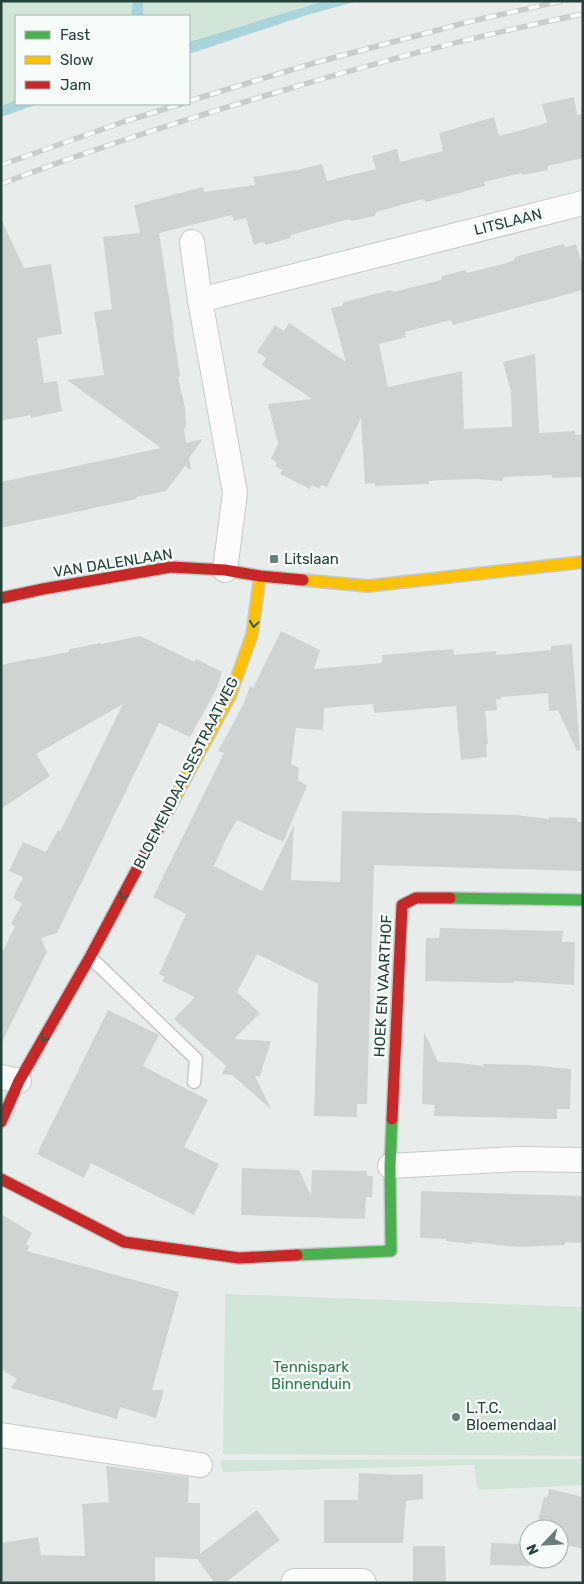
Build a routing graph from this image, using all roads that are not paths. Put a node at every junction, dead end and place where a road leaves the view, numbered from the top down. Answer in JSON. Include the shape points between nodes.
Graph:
{"nodes":[{"id":1,"x":583,"y":203,"type":"edge"},
{"id":2,"x":192,"y":242,"type":"dead end"},
{"id":3,"x":200,"y":300,"type":"junction"},
{"id":4,"x":583,"y":562,"type":"edge"},
{"id":5,"x":225,"y":570,"type":"junction"},
{"id":6,"x":260,"y":576,"type":"junction"},
{"id":7,"x":1,"y":598,"type":"edge"},
{"id":8,"x":583,"y":900,"type":"edge"},
{"id":9,"x":90,"y":957,"type":"junction"},
{"id":10,"x":10,"y":1079,"type":"edge"},
{"id":11,"x":194,"y":1082,"type":"dead end"},
{"id":12,"x":1,"y":1122,"type":"edge"},
{"id":13,"x":583,"y":1160,"type":"edge"},
{"id":14,"x":390,"y":1166,"type":"junction"},
{"id":15,"x":1,"y":1179,"type":"edge"},
{"id":16,"x":1,"y":1435,"type":"edge"},
{"id":17,"x":200,"y":1465,"type":"dead end"},
{"id":18,"x":293,"y":1583,"type":"edge"},
{"id":19,"x":364,"y":1583,"type":"edge"}],
"edges":[{"from":1,"to":3,"type":"street","name":"LITSLAAN"},
{"from":2,"to":3,"type":"street"},
{"from":3,"to":5,"type":"street","via":[[235,493]]},
{"from":4,"to":6,"type":"street","via":[[368,586]]},
{"from":5,"to":6,"type":"street","name":"VAN DALENLAAN"},
{"from":5,"to":7,"type":"street","name":"VAN DALENLAAN","via":[[171,567]]},
{"from":6,"to":9,"type":"street","name":"BLOEMENDAALSESTRAATWEG","one_way":true,"via":[[252,635],[230,696]]},
{"from":8,"to":14,"type":"street","name":"HOEK EN VAARTHOF","via":[[416,898],[402,905]]},
{"from":9,"to":10,"type":"street","name":"BLOEMENDAALSESTRAATWEG","one_way":true},
{"from":9,"to":11,"type":"lane","via":[[196,1058]]},
{"from":10,"to":12,"type":"street","name":"BLOEMENDAALSESTRAATWEG"},
{"from":13,"to":14,"type":"street","via":[[518,1159]]},
{"from":14,"to":15,"type":"street","name":"HOEK EN VAARTHOF","via":[[391,1251],[239,1258],[124,1242]]},
{"from":16,"to":17,"type":"street"},
{"from":18,"to":19,"type":"street"}]}
